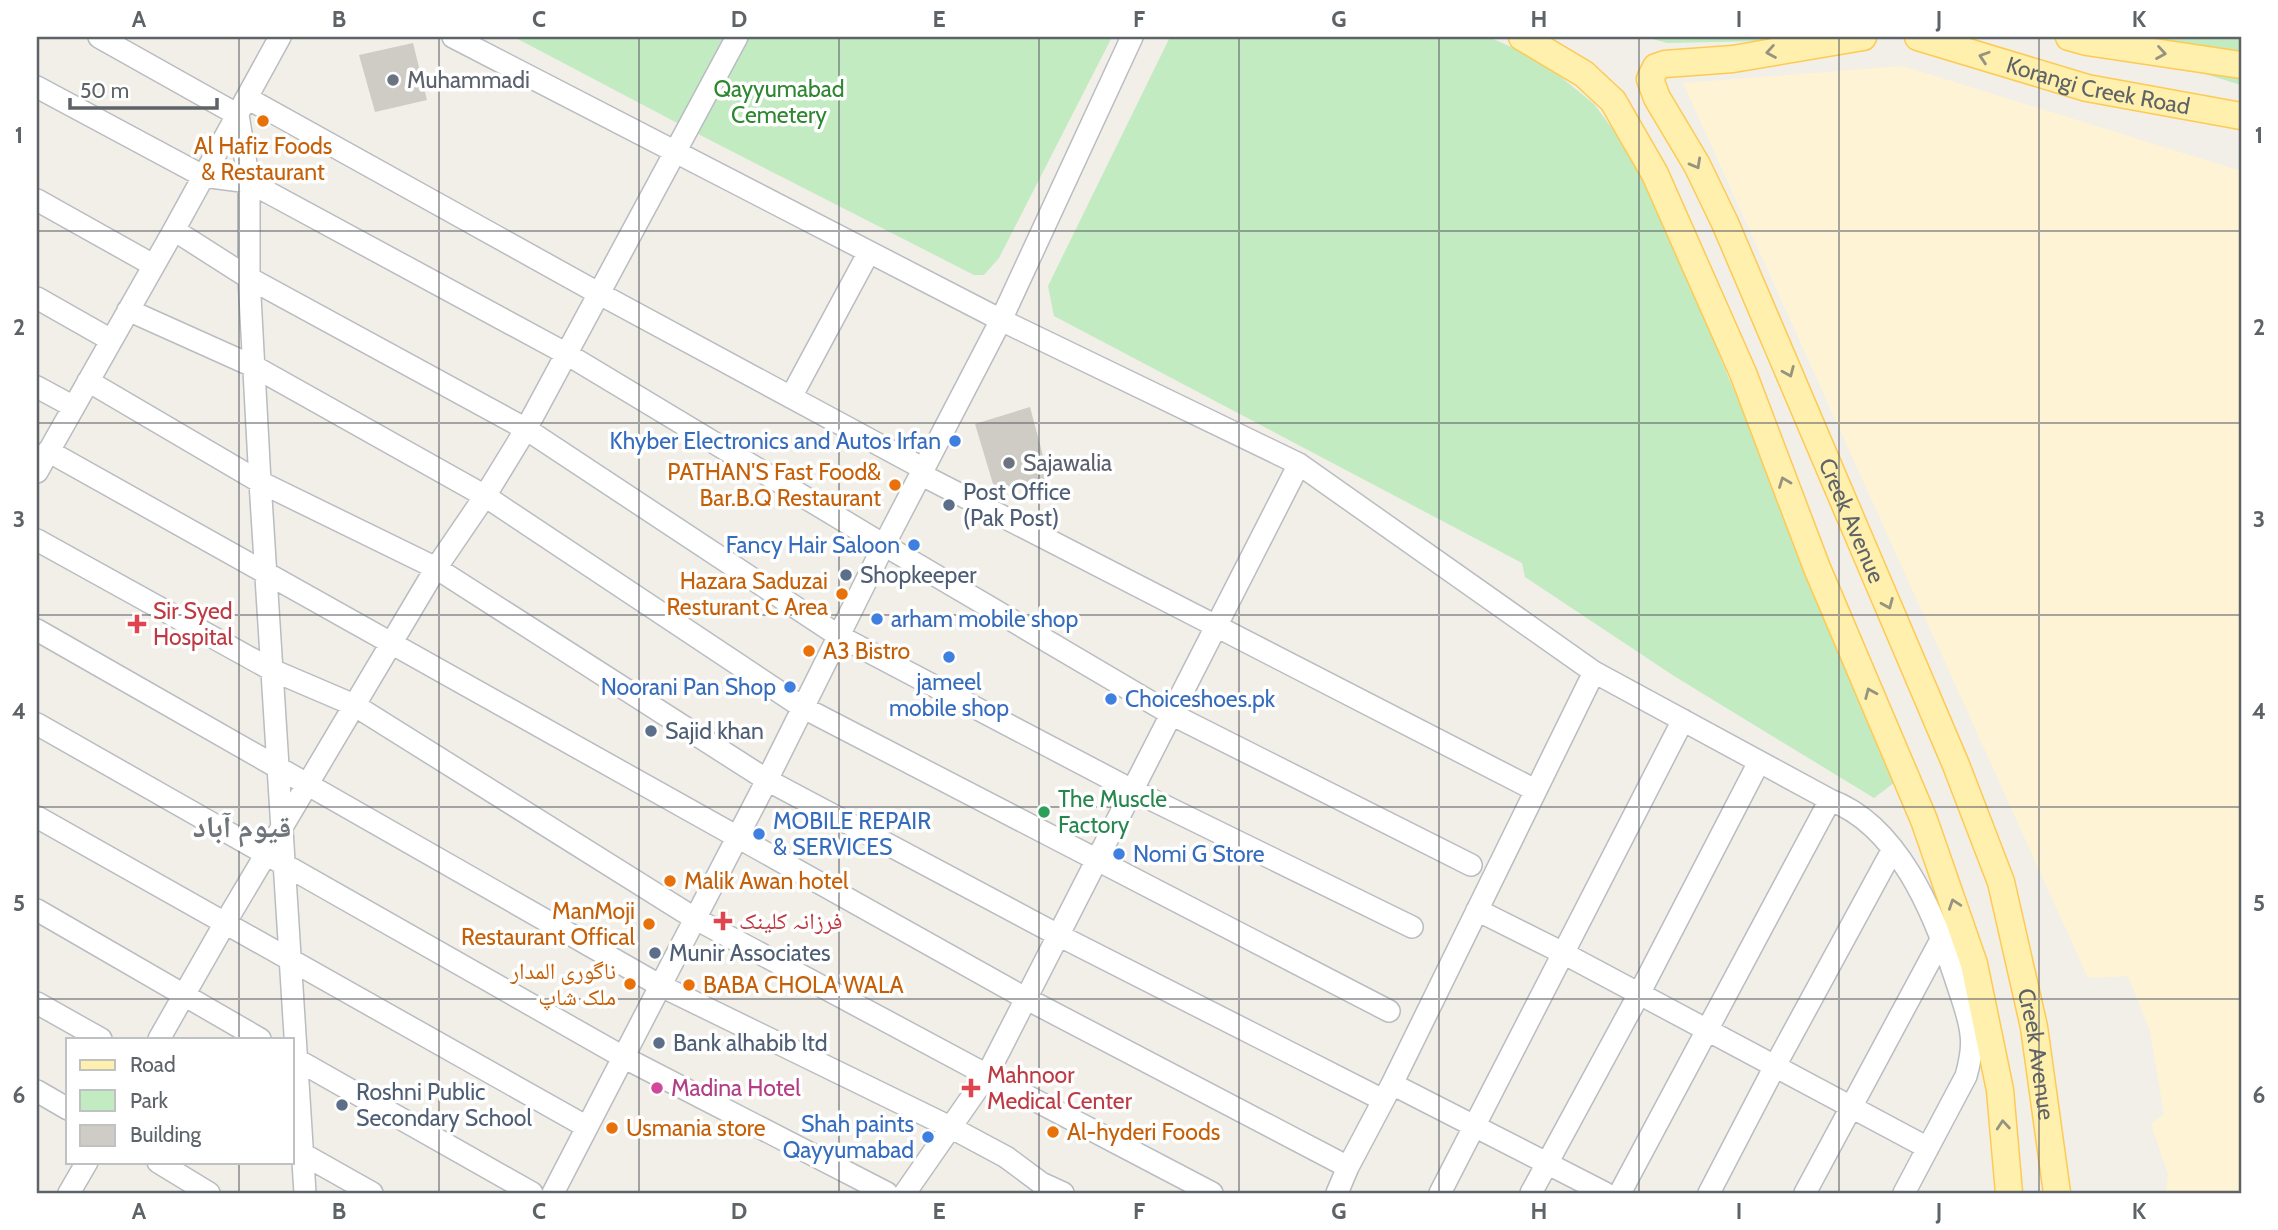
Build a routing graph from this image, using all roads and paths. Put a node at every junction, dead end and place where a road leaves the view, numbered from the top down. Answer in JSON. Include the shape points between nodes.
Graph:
{"nodes":[{"id":1,"x":99,"y":37,"type":"edge"},
{"id":2,"x":280,"y":37,"type":"edge"},
{"id":3,"x":453,"y":37,"type":"edge"},
{"id":4,"x":737,"y":37,"type":"edge"},
{"id":5,"x":1132,"y":37,"type":"edge"},
{"id":6,"x":1522,"y":37,"type":"edge"},
{"id":7,"x":1863,"y":37,"type":"edge"},
{"id":8,"x":1918,"y":37,"type":"edge"},
{"id":9,"x":2070,"y":37,"type":"edge"},
{"id":10,"x":2241,"y":65,"type":"edge"},
{"id":11,"x":37,"y":87,"type":"edge"},
{"id":12,"x":242,"y":106,"type":"junction"},
{"id":13,"x":2241,"y":116,"type":"edge"},
{"id":14,"x":676,"y":153,"type":"junction"},
{"id":15,"x":203,"y":176,"type":"junction"},
{"id":16,"x":248,"y":182,"type":"junction"},
{"id":17,"x":37,"y":200,"type":"edge"},
{"id":18,"x":174,"y":230,"type":"junction"},
{"id":19,"x":869,"y":252,"type":"junction"},
{"id":20,"x":153,"y":265,"type":"junction"},
{"id":21,"x":250,"y":278,"type":"junction"},
{"id":22,"x":597,"y":292,"type":"junction"},
{"id":23,"x":37,"y":298,"type":"edge"},
{"id":24,"x":128,"y":310,"type":"junction"},
{"id":25,"x":1001,"y":320,"type":"junction"},
{"id":26,"x":111,"y":340,"type":"junction"},
{"id":27,"x":565,"y":354,"type":"junction"},
{"id":28,"x":255,"y":367,"type":"junction"},
{"id":29,"x":88,"y":381,"type":"junction"},
{"id":30,"x":37,"y":387,"type":"edge"},
{"id":31,"x":791,"y":397,"type":"junction"},
{"id":32,"x":74,"y":407,"type":"junction"},
{"id":33,"x":526,"y":429,"type":"junction"},
{"id":34,"x":48,"y":451,"type":"junction"},
{"id":35,"x":1299,"y":464,"type":"junction"},
{"id":36,"x":37,"y":472,"type":"edge"},
{"id":37,"x":923,"y":472,"type":"junction"},
{"id":38,"x":260,"y":482,"type":"junction"},
{"id":39,"x":485,"y":496,"type":"junction"},
{"id":40,"x":37,"y":540,"type":"edge"},
{"id":41,"x":884,"y":545,"type":"junction"},
{"id":42,"x":436,"y":568,"type":"junction"},
{"id":43,"x":266,"y":573,"type":"junction"},
{"id":44,"x":1216,"y":626,"type":"junction"},
{"id":45,"x":37,"y":630,"type":"edge"},
{"id":46,"x":839,"y":636,"type":"junction"},
{"id":47,"x":391,"y":643,"type":"junction"},
{"id":48,"x":272,"y":670,"type":"junction"},
{"id":49,"x":1594,"y":671,"type":"junction"},
{"id":50,"x":354,"y":705,"type":"junction"},
{"id":51,"x":802,"y":708,"type":"junction"},
{"id":52,"x":1171,"y":714,"type":"junction"},
{"id":53,"x":1683,"y":720,"type":"junction"},
{"id":54,"x":37,"y":724,"type":"edge"},
{"id":55,"x":1759,"y":762,"type":"junction"},
{"id":56,"x":278,"y":769,"type":"junction"},
{"id":57,"x":767,"y":780,"type":"junction"},
{"id":58,"x":307,"y":785,"type":"junction"},
{"id":59,"x":1132,"y":790,"type":"junction"},
{"id":60,"x":1535,"y":790,"type":"junction"},
{"id":61,"x":1830,"y":800,"type":"junction"},
{"id":62,"x":37,"y":817,"type":"edge"},
{"id":63,"x":282,"y":829,"type":"junction"},
{"id":64,"x":737,"y":837,"type":"junction"},
{"id":65,"x":1893,"y":849,"type":"junction"},
{"id":66,"x":275,"y":859,"type":"junction"},
{"id":67,"x":1097,"y":860,"type":"junction"},
{"id":68,"x":1471,"y":865,"type":"dead end"},
{"id":69,"x":37,"y":910,"type":"edge"},
{"id":70,"x":1476,"y":910,"type":"junction"},
{"id":71,"x":694,"y":918,"type":"junction"},
{"id":72,"x":225,"y":923,"type":"junction"},
{"id":73,"x":1412,"y":927,"type":"dead end"},
{"id":74,"x":1058,"y":935,"type":"junction"},
{"id":75,"x":1942,"y":938,"type":"junction"},
{"id":76,"x":1563,"y":953,"type":"junction"},
{"id":77,"x":290,"y":959,"type":"junction"},
{"id":78,"x":659,"y":985,"type":"junction"},
{"id":79,"x":1639,"y":994,"type":"junction"},
{"id":80,"x":184,"y":996,"type":"junction"},
{"id":81,"x":1025,"y":998,"type":"junction"},
{"id":82,"x":37,"y":1003,"type":"edge"},
{"id":83,"x":1389,"y":1011,"type":"dead end"},
{"id":84,"x":1706,"y":1030,"type":"junction"},
{"id":85,"x":98,"y":1038,"type":"edge"},
{"id":86,"x":160,"y":1038,"type":"edge"},
{"id":87,"x":258,"y":1038,"type":"edge"},
{"id":88,"x":293,"y":1038,"type":"edge"},
{"id":89,"x":622,"y":1057,"type":"junction"},
{"id":90,"x":294,"y":1058,"type":"edge"},
{"id":91,"x":1775,"y":1066,"type":"junction"},
{"id":92,"x":986,"y":1075,"type":"junction"},
{"id":93,"x":37,"y":1091,"type":"edge"},
{"id":94,"x":1388,"y":1092,"type":"junction"},
{"id":95,"x":1851,"y":1107,"type":"junction"},
{"id":96,"x":66,"y":1108,"type":"edge"},
{"id":97,"x":1474,"y":1125,"type":"junction"},
{"id":98,"x":587,"y":1127,"type":"junction"},
{"id":99,"x":950,"y":1127,"type":"junction"},
{"id":100,"x":1928,"y":1149,"type":"junction"},
{"id":101,"x":297,"y":1151,"type":"edge"},
{"id":102,"x":1547,"y":1163,"type":"junction"},
{"id":103,"x":87,"y":1164,"type":"edge"},
{"id":104,"x":161,"y":1164,"type":"edge"},
{"id":105,"x":1348,"y":1167,"type":"junction"},
{"id":106,"x":69,"y":1193,"type":"edge"},
{"id":107,"x":209,"y":1193,"type":"edge"},
{"id":108,"x":305,"y":1193,"type":"edge"},
{"id":109,"x":372,"y":1193,"type":"edge"},
{"id":110,"x":532,"y":1193,"type":"edge"},
{"id":111,"x":553,"y":1193,"type":"edge"},
{"id":112,"x":887,"y":1193,"type":"edge"},
{"id":113,"x":905,"y":1193,"type":"edge"},
{"id":114,"x":1063,"y":1193,"type":"edge"},
{"id":115,"x":1212,"y":1193,"type":"edge"},
{"id":116,"x":1337,"y":1193,"type":"edge"},
{"id":117,"x":1440,"y":1193,"type":"edge"},
{"id":118,"x":1531,"y":1193,"type":"edge"},
{"id":119,"x":1605,"y":1193,"type":"edge"},
{"id":120,"x":1619,"y":1193,"type":"edge"},
{"id":121,"x":1709,"y":1193,"type":"edge"},
{"id":122,"x":1805,"y":1193,"type":"edge"},
{"id":123,"x":1904,"y":1193,"type":"edge"},
{"id":124,"x":2009,"y":1193,"type":"edge"},
{"id":125,"x":2057,"y":1193,"type":"edge"}],
"edges":[{"from":1,"to":12,"type":"street"},
{"from":2,"to":12,"type":"street"},
{"from":3,"to":14,"type":"street"},
{"from":4,"to":14,"type":"street"},
{"from":5,"to":25,"type":"street"},
{"from":124,"to":6,"type":"main road","name":"Creek Avenue","one_way":true,"via":[[2000,1090],[1974,964],[1924,820],[1817,568],[1743,373],[1655,174],[1613,101],[1584,74]]},
{"from":7,"to":125,"type":"main road","name":"Creek Avenue","one_way":true,"via":[[1733,59],[1665,64],[1656,67],[1650,79],[1725,223],[1956,765],[2001,882],[2034,1027]]},
{"from":13,"to":8,"type":"main road","name":"Korangi Creek Road","one_way":true,"via":[[2087,88]]},
{"from":9,"to":10,"type":"main road","name":"Korangi Creek Road","one_way":true},
{"from":11,"to":15,"type":"street"},
{"from":12,"to":15,"type":"street"},
{"from":12,"to":16,"type":"street"},
{"from":12,"to":22,"type":"street"},
{"from":14,"to":19,"type":"street"},
{"from":14,"to":22,"type":"street"},
{"from":15,"to":16,"type":"street"},
{"from":15,"to":18,"type":"street"},
{"from":16,"to":21,"type":"street"},
{"from":16,"to":27,"type":"street"},
{"from":17,"to":20,"type":"street"},
{"from":18,"to":20,"type":"street"},
{"from":18,"to":21,"type":"street"},
{"from":19,"to":25,"type":"street"},
{"from":19,"to":31,"type":"street"},
{"from":20,"to":24,"type":"street"},
{"from":21,"to":28,"type":"street"},
{"from":21,"to":33,"type":"street"},
{"from":22,"to":27,"type":"street"},
{"from":22,"to":31,"type":"street"},
{"from":23,"to":26,"type":"street"},
{"from":24,"to":26,"type":"street"},
{"from":24,"to":28,"type":"street"},
{"from":25,"to":35,"type":"street"},
{"from":25,"to":37,"type":"street"},
{"from":26,"to":29,"type":"street"},
{"from":27,"to":33,"type":"street"},
{"from":27,"to":41,"type":"street"},
{"from":28,"to":38,"type":"street"},
{"from":28,"to":39,"type":"street"},
{"from":29,"to":32,"type":"street"},
{"from":29,"to":38,"type":"street"},
{"from":30,"to":32,"type":"street"},
{"from":31,"to":37,"type":"street"},
{"from":32,"to":34,"type":"street"},
{"from":33,"to":39,"type":"street"},
{"from":33,"to":46,"type":"street"},
{"from":34,"to":36,"type":"street"},
{"from":34,"to":43,"type":"street"},
{"from":35,"to":44,"type":"street"},
{"from":35,"to":49,"type":"street"},
{"from":37,"to":41,"type":"street"},
{"from":37,"to":44,"type":"street"},
{"from":38,"to":42,"type":"street"},
{"from":38,"to":43,"type":"street"},
{"from":39,"to":42,"type":"street"},
{"from":39,"to":51,"type":"street"},
{"from":40,"to":48,"type":"street"},
{"from":41,"to":46,"type":"street"},
{"from":41,"to":52,"type":"street"},
{"from":42,"to":47,"type":"street"},
{"from":42,"to":57,"type":"street"},
{"from":43,"to":47,"type":"street"},
{"from":43,"to":48,"type":"street"},
{"from":44,"to":52,"type":"street"},
{"from":44,"to":60,"type":"street"},
{"from":45,"to":56,"type":"street"},
{"from":46,"to":51,"type":"street"},
{"from":46,"to":59,"type":"street"},
{"from":47,"to":50,"type":"street"},
{"from":47,"to":64,"type":"street"},
{"from":48,"to":50,"type":"street"},
{"from":48,"to":56,"type":"street"},
{"from":49,"to":53,"type":"street"},
{"from":49,"to":60,"type":"street"},
{"from":50,"to":58,"type":"street"},
{"from":50,"to":71,"type":"street"},
{"from":51,"to":57,"type":"street"},
{"from":51,"to":67,"type":"street"},
{"from":52,"to":59,"type":"street"},
{"from":52,"to":68,"type":"street"},
{"from":53,"to":55,"type":"street"},
{"from":53,"to":76,"type":"street"},
{"from":54,"to":66,"type":"street"},
{"from":55,"to":61,"type":"street"},
{"from":55,"to":79,"type":"street"},
{"from":56,"to":58,"type":"street"},
{"from":56,"to":63,"type":"street"},
{"from":57,"to":64,"type":"street"},
{"from":57,"to":74,"type":"street"},
{"from":58,"to":63,"type":"street"},
{"from":58,"to":78,"type":"street"},
{"from":59,"to":67,"type":"street"},
{"from":59,"to":73,"type":"street"},
{"from":60,"to":70,"type":"street"},
{"from":61,"to":65,"type":"street","via":[[1875,829]]},
{"from":61,"to":84,"type":"street"},
{"from":62,"to":72,"type":"street"},
{"from":63,"to":66,"type":"street"},
{"from":64,"to":71,"type":"street"},
{"from":64,"to":81,"type":"street"},
{"from":65,"to":75,"type":"street"},
{"from":65,"to":91,"type":"street"},
{"from":66,"to":72,"type":"street"},
{"from":66,"to":77,"type":"street"},
{"from":66,"to":89,"type":"street"},
{"from":67,"to":74,"type":"street"},
{"from":67,"to":83,"type":"street"},
{"from":69,"to":80,"type":"street"},
{"from":70,"to":76,"type":"street"},
{"from":70,"to":94,"type":"street"},
{"from":71,"to":78,"type":"street"},
{"from":71,"to":92,"type":"street"},
{"from":72,"to":77,"type":"street"},
{"from":72,"to":80,"type":"street"},
{"from":74,"to":81,"type":"street"},
{"from":74,"to":94,"type":"street"},
{"from":75,"to":95,"type":"street"},
{"from":75,"to":100,"type":"street","via":[[1972,1034],[1972,1054],[1966,1076]]},
{"from":76,"to":79,"type":"street"},
{"from":76,"to":97,"type":"street"},
{"from":77,"to":88,"type":"street"},
{"from":77,"to":98,"type":"street"},
{"from":78,"to":89,"type":"street"},
{"from":78,"to":99,"type":"street"},
{"from":79,"to":84,"type":"street"},
{"from":79,"to":102,"type":"street"},
{"from":80,"to":86,"type":"street"},
{"from":80,"to":87,"type":"street"},
{"from":81,"to":92,"type":"street"},
{"from":81,"to":105,"type":"street"},
{"from":82,"to":85,"type":"street"},
{"from":84,"to":91,"type":"street"},
{"from":84,"to":120,"type":"street"},
{"from":89,"to":98,"type":"street"},
{"from":89,"to":112,"type":"street"},
{"from":90,"to":101,"type":"street"},
{"from":90,"to":110,"type":"street"},
{"from":91,"to":95,"type":"street"},
{"from":91,"to":121,"type":"street"},
{"from":92,"to":99,"type":"street"},
{"from":92,"to":115,"type":"street"},
{"from":93,"to":96,"type":"street"},
{"from":94,"to":97,"type":"street"},
{"from":94,"to":105,"type":"street"},
{"from":95,"to":100,"type":"street"},
{"from":95,"to":122,"type":"street"},
{"from":97,"to":102,"type":"street"},
{"from":97,"to":117,"type":"street"},
{"from":98,"to":111,"type":"street"},
{"from":99,"to":113,"type":"street"},
{"from":99,"to":114,"type":"street"},
{"from":100,"to":123,"type":"street"},
{"from":101,"to":108,"type":"street"},
{"from":101,"to":109,"type":"street"},
{"from":102,"to":118,"type":"street"},
{"from":102,"to":119,"type":"street"},
{"from":103,"to":106,"type":"street"},
{"from":104,"to":107,"type":"street"},
{"from":105,"to":116,"type":"street"}]}
